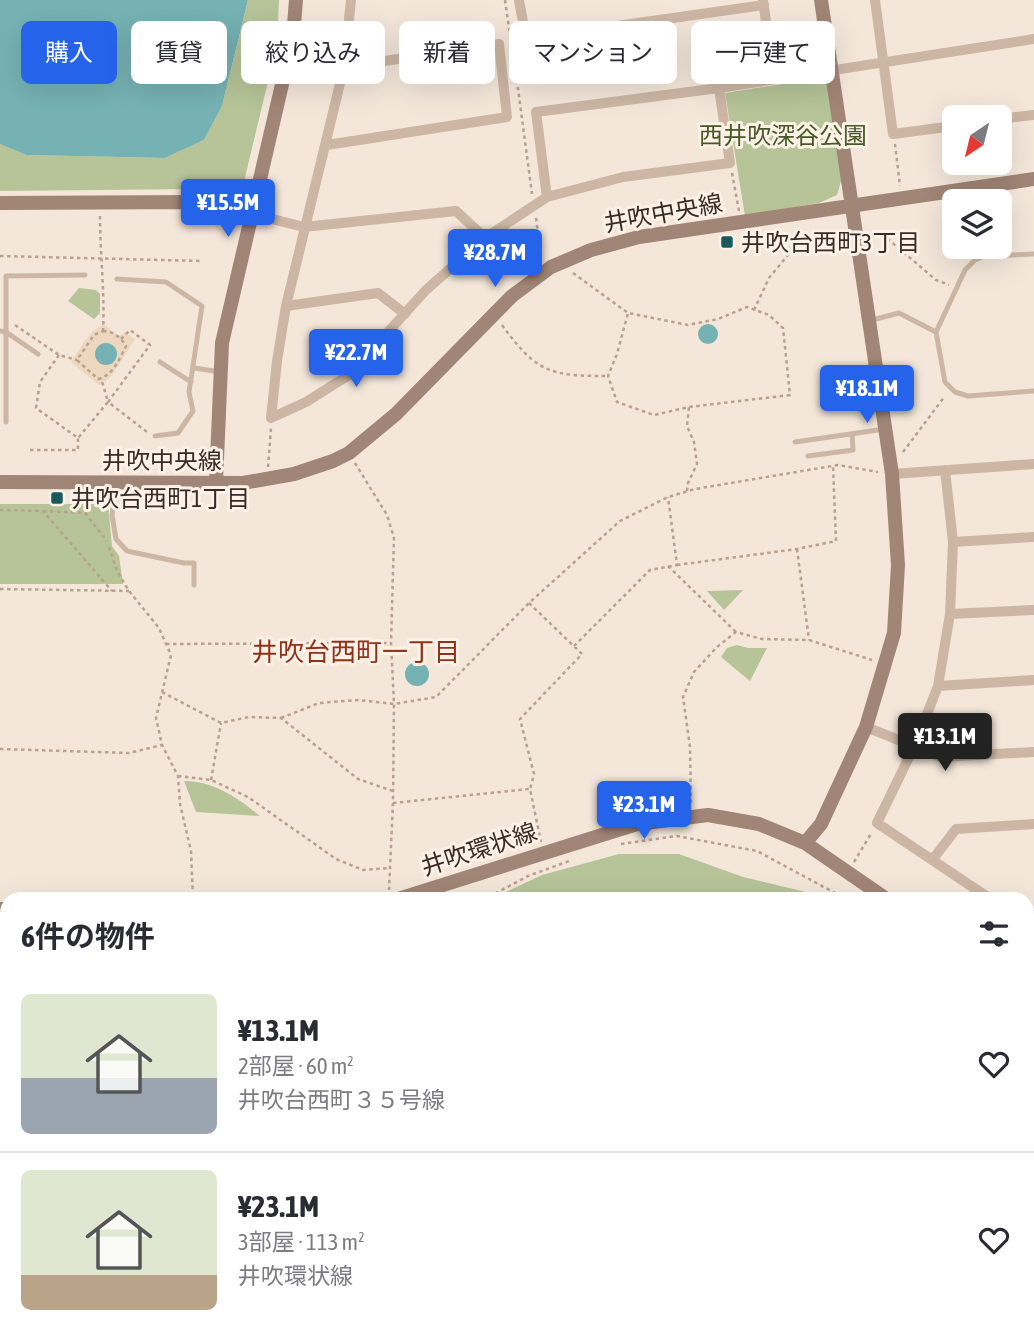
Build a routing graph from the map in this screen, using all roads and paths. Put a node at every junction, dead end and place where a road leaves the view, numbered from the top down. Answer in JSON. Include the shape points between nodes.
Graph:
{"nodes":[{"id":1,"x":296,"y":0,"type":"edge"},
{"id":2,"x":351,"y":0,"type":"edge"},
{"id":3,"x":505,"y":0,"type":"edge"},
{"id":4,"x":519,"y":0,"type":"edge"},
{"id":5,"x":821,"y":0,"type":"edge"},
{"id":6,"x":875,"y":0,"type":"edge"},
{"id":7,"x":763,"y":2,"type":"edge"},
{"id":8,"x":349,"y":21,"type":"edge"},
{"id":9,"x":766,"y":21,"type":"edge"},
{"id":10,"x":824,"y":21,"type":"edge"},
{"id":11,"x":509,"y":27,"type":"edge"},
{"id":12,"x":1034,"y":39,"type":"edge"},
{"id":13,"x":385,"y":61,"type":"edge"},
{"id":14,"x":883,"y":61,"type":"junction"},
{"id":15,"x":835,"y":70,"type":"edge"},
{"id":16,"x":340,"y":84,"type":"edge"},
{"id":17,"x":517,"y":84,"type":"edge"},
{"id":18,"x":743,"y":84,"type":"edge"},
{"id":19,"x":833,"y":84,"type":"edge"},
{"id":20,"x":719,"y":88,"type":"junction"},
{"id":21,"x":1034,"y":114,"type":"edge"},
{"id":22,"x":1012,"y":117,"type":"edge"},
{"id":23,"x":942,"y":127,"type":"edge"},
{"id":24,"x":893,"y":134,"type":"junction"},
{"id":25,"x":327,"y":145,"type":"junction"},
{"id":26,"x":730,"y":163,"type":"junction"},
{"id":27,"x":1034,"y":179,"type":"edge"},
{"id":28,"x":547,"y":197,"type":"junction"},
{"id":29,"x":902,"y":198,"type":"junction"},
{"id":30,"x":100,"y":202,"type":"junction"},
{"id":31,"x":0,"y":204,"type":"edge"},
{"id":32,"x":534,"y":206,"type":"junction"},
{"id":33,"x":851,"y":206,"type":"junction"},
{"id":34,"x":252,"y":214,"type":"junction"},
{"id":35,"x":741,"y":222,"type":"junction"},
{"id":36,"x":304,"y":227,"type":"junction"},
{"id":37,"x":883,"y":234,"type":"dead end"},
{"id":38,"x":796,"y":237,"type":"dead end"},
{"id":39,"x":485,"y":238,"type":"junction"},
{"id":40,"x":1034,"y":254,"type":"edge"},
{"id":41,"x":0,"y":256,"type":"edge"},
{"id":42,"x":100,"y":259,"type":"junction"},
{"id":43,"x":202,"y":261,"type":"dead end"},
{"id":44,"x":570,"y":271,"type":"dead end"},
{"id":45,"x":543,"y":272,"type":"junction"},
{"id":46,"x":85,"y":275,"type":"dead end"},
{"id":47,"x":117,"y":279,"type":"dead end"},
{"id":48,"x":957,"y":288,"type":"junction"},
{"id":49,"x":286,"y":306,"type":"junction"},
{"id":50,"x":754,"y":310,"type":"junction"},
{"id":51,"x":628,"y":313,"type":"junction"},
{"id":52,"x":405,"y":314,"type":"junction"},
{"id":53,"x":6,"y":320,"type":"junction"},
{"id":54,"x":869,"y":320,"type":"junction"},
{"id":55,"x":500,"y":322,"type":"dead end"},
{"id":56,"x":103,"y":331,"type":"junction"},
{"id":57,"x":3,"y":332,"type":"edge"},
{"id":58,"x":936,"y":332,"type":"junction"},
{"id":59,"x":121,"y":339,"type":"junction"},
{"id":60,"x":38,"y":354,"type":"dead end"},
{"id":61,"x":59,"y":355,"type":"junction"},
{"id":62,"x":77,"y":360,"type":"junction"},
{"id":63,"x":160,"y":362,"type":"dead end"},
{"id":64,"x":194,"y":368,"type":"junction"},
{"id":65,"x":221,"y":372,"type":"junction"},
{"id":66,"x":608,"y":376,"type":"junction"},
{"id":67,"x":101,"y":378,"type":"junction"},
{"id":68,"x":191,"y":382,"type":"junction"},
{"id":69,"x":951,"y":388,"type":"junction"},
{"id":70,"x":1034,"y":391,"type":"edge"},
{"id":71,"x":108,"y":402,"type":"junction"},
{"id":72,"x":689,"y":407,"type":"junction"},
{"id":73,"x":271,"y":418,"type":"junction"},
{"id":74,"x":6,"y":422,"type":"dead end"},
{"id":75,"x":885,"y":429,"type":"junction"},
{"id":76,"x":852,"y":434,"type":"junction"},
{"id":77,"x":155,"y":436,"type":"joint"},
{"id":78,"x":78,"y":438,"type":"junction"},
{"id":79,"x":795,"y":442,"type":"dead end"},
{"id":80,"x":30,"y":450,"type":"dead end"},
{"id":81,"x":903,"y":452,"type":"dead end"},
{"id":82,"x":349,"y":453,"type":"junction"},
{"id":83,"x":808,"y":456,"type":"dead end"},
{"id":84,"x":1034,"y":464,"type":"edge"},
{"id":85,"x":833,"y":466,"type":"junction"},
{"id":86,"x":945,"y":470,"type":"junction"},
{"id":87,"x":892,"y":474,"type":"junction"},
{"id":88,"x":268,"y":479,"type":"junction"},
{"id":89,"x":0,"y":482,"type":"edge"},
{"id":90,"x":216,"y":482,"type":"junction"},
{"id":91,"x":116,"y":483,"type":"junction"},
{"id":92,"x":687,"y":491,"type":"junction"},
{"id":93,"x":668,"y":497,"type":"junction"},
{"id":94,"x":0,"y":510,"type":"edge"},
{"id":95,"x":43,"y":510,"type":"junction"},
{"id":96,"x":1034,"y":537,"type":"edge"},
{"id":97,"x":953,"y":542,"type":"junction"},
{"id":98,"x":797,"y":549,"type":"junction"},
{"id":99,"x":677,"y":565,"type":"junction"},
{"id":100,"x":668,"y":566,"type":"junction"},
{"id":101,"x":194,"y":585,"type":"dead end"},
{"id":102,"x":0,"y":589,"type":"edge"},
{"id":103,"x":112,"y":591,"type":"junction"},
{"id":104,"x":129,"y":591,"type":"junction"},
{"id":105,"x":529,"y":603,"type":"junction"},
{"id":106,"x":1034,"y":610,"type":"edge"},
{"id":107,"x":950,"y":614,"type":"junction"},
{"id":108,"x":736,"y":632,"type":"junction"},
{"id":109,"x":809,"y":640,"type":"junction"},
{"id":110,"x":391,"y":643,"type":"junction"},
{"id":111,"x":166,"y":644,"type":"junction"},
{"id":112,"x":574,"y":646,"type":"junction"},
{"id":113,"x":884,"y":664,"type":"junction"},
{"id":114,"x":1034,"y":680,"type":"edge"},
{"id":115,"x":938,"y":685,"type":"junction"},
{"id":116,"x":162,"y":692,"type":"junction"},
{"id":117,"x":394,"y":704,"type":"junction"},
{"id":118,"x":281,"y":718,"type":"junction"},
{"id":119,"x":221,"y":723,"type":"junction"},
{"id":120,"x":866,"y":727,"type":"junction"},
{"id":121,"x":162,"y":745,"type":"junction"},
{"id":122,"x":914,"y":747,"type":"junction"},
{"id":123,"x":0,"y":749,"type":"edge"},
{"id":124,"x":1034,"y":752,"type":"edge"},
{"id":125,"x":178,"y":776,"type":"junction"},
{"id":126,"x":211,"y":780,"type":"junction"},
{"id":127,"x":530,"y":789,"type":"junction"},
{"id":128,"x":393,"y":791,"type":"junction"},
{"id":129,"x":393,"y":803,"type":"junction"},
{"id":130,"x":691,"y":817,"type":"junction"},
{"id":131,"x":877,"y":823,"type":"junction"},
{"id":132,"x":1034,"y":824,"type":"edge"},
{"id":133,"x":806,"y":843,"type":"junction"},
{"id":134,"x":615,"y":845,"type":"dead end"},
{"id":135,"x":543,"y":853,"type":"junction"},
{"id":136,"x":578,"y":858,"type":"dead end"},
{"id":137,"x":933,"y":859,"type":"junction"},
{"id":138,"x":389,"y":868,"type":"junction"},
{"id":139,"x":848,"y":872,"type":"junction"},
{"id":140,"x":193,"y":892,"type":"edge"},
{"id":141,"x":390,"y":892,"type":"edge"},
{"id":142,"x":407,"y":892,"type":"edge"},
{"id":143,"x":498,"y":892,"type":"edge"},
{"id":144,"x":834,"y":892,"type":"edge"},
{"id":145,"x":877,"y":892,"type":"edge"},
{"id":146,"x":980,"y":892,"type":"edge"}],
"edges":[{"from":1,"to":34,"type":"street","via":[[293,37]]},
{"from":2,"to":8,"type":"street"},
{"from":3,"to":11,"type":"path"},
{"from":4,"to":7,"type":"street","via":[[526,39]]},
{"from":5,"to":10,"type":"street"},
{"from":6,"to":14,"type":"street"},
{"from":7,"to":9,"type":"street"},
{"from":12,"to":14,"type":"street"},
{"from":13,"to":25,"type":"street","via":[[499,44],[507,117]]},
{"from":14,"to":15,"type":"street"},
{"from":14,"to":24,"type":"street"},
{"from":16,"to":25,"type":"street"},
{"from":17,"to":32,"type":"path"},
{"from":18,"to":20,"type":"street"},
{"from":19,"to":33,"type":"street"},
{"from":20,"to":26,"type":"street"},
{"from":20,"to":28,"type":"street","via":[[536,112]]},
{"from":21,"to":22,"type":"street"},
{"from":23,"to":24,"type":"street"},
{"from":24,"to":29,"type":"path"},
{"from":25,"to":36,"type":"street"},
{"from":26,"to":28,"type":"street","via":[[623,177]]},
{"from":26,"to":35,"type":"path"},
{"from":27,"to":29,"type":"street","name":"井吹中央線"},
{"from":28,"to":32,"type":"street"},
{"from":29,"to":33,"type":"street","name":"井吹中央線"},
{"from":30,"to":31,"type":"street"},
{"from":30,"to":34,"type":"street","via":[[196,202]]},
{"from":30,"to":42,"type":"path"},
{"from":32,"to":39,"type":"street"},
{"from":32,"to":45,"type":"path"},
{"from":33,"to":35,"type":"street","name":"井吹中央線"},
{"from":33,"to":54,"type":"street"},
{"from":34,"to":36,"type":"street"},
{"from":34,"to":65,"type":"street","via":[[222,343]]},
{"from":35,"to":45,"type":"street","name":"井吹中央線","via":[[639,237],[592,250]]},
{"from":36,"to":39,"type":"street","via":[[456,211]]},
{"from":36,"to":49,"type":"street"},
{"from":37,"to":48,"type":"path","via":[[936,280]]},
{"from":38,"to":50,"type":"path"},
{"from":39,"to":52,"type":"street"},
{"from":40,"to":48,"type":"lane","via":[[984,256],[965,270]]},
{"from":41,"to":42,"type":"path"},
{"from":42,"to":43,"type":"path"},
{"from":42,"to":56,"type":"path"},
{"from":44,"to":51,"type":"path"},
{"from":45,"to":82,"type":"street","name":"井吹中央線","via":[[512,296],[396,414]]},
{"from":46,"to":53,"type":"lane","via":[[6,275]]},
{"from":47,"to":64,"type":"lane","via":[[166,282],[202,306]]},
{"from":48,"to":58,"type":"lane"},
{"from":49,"to":52,"type":"street","via":[[378,293]]},
{"from":49,"to":73,"type":"street"},
{"from":50,"to":51,"type":"path","via":[[747,307],[688,325]]},
{"from":50,"to":72,"type":"path","via":[[769,315],[783,328],[790,395]]},
{"from":51,"to":66,"type":"path"},
{"from":52,"to":73,"type":"street","via":[[349,376]]},
{"from":53,"to":57,"type":"lane"},
{"from":53,"to":61,"type":"path"},
{"from":54,"to":58,"type":"lane","via":[[899,313]]},
{"from":54,"to":75,"type":"street"},
{"from":55,"to":66,"type":"path","via":[[537,366],[566,376]]},
{"from":56,"to":59,"type":"path"},
{"from":56,"to":62,"type":"path","via":[[94,335]]},
{"from":57,"to":60,"type":"lane"},
{"from":57,"to":74,"type":"lane"},
{"from":58,"to":69,"type":"lane","via":[[945,382]]},
{"from":59,"to":67,"type":"path","via":[[126,346],[113,369]]},
{"from":59,"to":71,"type":"path","via":[[130,330],[150,345]]},
{"from":61,"to":62,"type":"path"},
{"from":61,"to":78,"type":"path","via":[[40,382],[36,408]]},
{"from":62,"to":67,"type":"path"},
{"from":63,"to":68,"type":"lane"},
{"from":64,"to":65,"type":"lane"},
{"from":64,"to":68,"type":"lane"},
{"from":65,"to":90,"type":"street"},
{"from":66,"to":72,"type":"path","via":[[617,402],[636,410],[654,415]]},
{"from":67,"to":71,"type":"path"},
{"from":68,"to":77,"type":"lane","via":[[193,411],[178,433]]},
{"from":69,"to":70,"type":"lane","via":[[968,396]]},
{"from":69,"to":81,"type":"path"},
{"from":71,"to":77,"type":"path"},
{"from":71,"to":78,"type":"path"},
{"from":72,"to":92,"type":"path","via":[[687,426],[697,464]]},
{"from":73,"to":88,"type":"path"},
{"from":75,"to":76,"type":"lane"},
{"from":75,"to":87,"type":"street"},
{"from":76,"to":79,"type":"lane"},
{"from":76,"to":83,"type":"lane","via":[[853,450]]},
{"from":78,"to":80,"type":"path","via":[[78,450]]},
{"from":82,"to":88,"type":"street","name":"井吹中央線"},
{"from":82,"to":110,"type":"path","via":[[387,515],[394,538]]},
{"from":84,"to":86,"type":"street"},
{"from":85,"to":87,"type":"path"},
{"from":85,"to":92,"type":"path"},
{"from":85,"to":98,"type":"path","via":[[836,541]]},
{"from":86,"to":87,"type":"street"},
{"from":86,"to":97,"type":"street"},
{"from":87,"to":113,"type":"street","via":[[898,565],[894,634]]},
{"from":88,"to":90,"type":"street","name":"井吹中央線"},
{"from":89,"to":91,"type":"street","name":"井吹中央線"},
{"from":90,"to":91,"type":"street","name":"井吹中央線"},
{"from":91,"to":101,"type":"lane","via":[[112,515],[116,539],[127,551],[194,563]]},
{"from":92,"to":93,"type":"path"},
{"from":93,"to":99,"type":"path"},
{"from":93,"to":105,"type":"path","via":[[620,521]]},
{"from":94,"to":95,"type":"path"},
{"from":95,"to":103,"type":"path"},
{"from":95,"to":104,"type":"path","via":[[85,513],[108,542]]},
{"from":96,"to":97,"type":"street"},
{"from":97,"to":107,"type":"street"},
{"from":98,"to":99,"type":"path"},
{"from":98,"to":109,"type":"path"},
{"from":99,"to":100,"type":"path"},
{"from":100,"to":108,"type":"path"},
{"from":100,"to":112,"type":"path","via":[[650,570]]},
{"from":102,"to":103,"type":"path"},
{"from":103,"to":104,"type":"path"},
{"from":104,"to":111,"type":"path"},
{"from":105,"to":112,"type":"path"},
{"from":105,"to":117,"type":"path","via":[[436,697]]},
{"from":106,"to":107,"type":"street"},
{"from":107,"to":115,"type":"street"},
{"from":108,"to":109,"type":"path","via":[[762,639]]},
{"from":108,"to":130,"type":"path","via":[[694,671],[683,697],[690,747]]},
{"from":109,"to":113,"type":"path"},
{"from":110,"to":111,"type":"path"},
{"from":110,"to":117,"type":"path"},
{"from":111,"to":116,"type":"path","via":[[171,655]]},
{"from":112,"to":127,"type":"path","via":[[582,654],[520,719],[534,774]]},
{"from":113,"to":120,"type":"street"},
{"from":114,"to":115,"type":"street"},
{"from":115,"to":122,"type":"street"},
{"from":116,"to":119,"type":"path"},
{"from":116,"to":121,"type":"path","via":[[156,718]]},
{"from":117,"to":118,"type":"path","via":[[358,700],[319,703]]},
{"from":117,"to":128,"type":"path"},
{"from":118,"to":119,"type":"path","via":[[249,716]]},
{"from":118,"to":128,"type":"path","via":[[358,779]]},
{"from":119,"to":126,"type":"path"},
{"from":120,"to":122,"type":"street"},
{"from":120,"to":133,"type":"street","via":[[821,824]]},
{"from":121,"to":123,"type":"path","via":[[129,753]]},
{"from":121,"to":125,"type":"path"},
{"from":122,"to":124,"type":"street","via":[[941,757]]},
{"from":122,"to":131,"type":"street"},
{"from":125,"to":126,"type":"path"},
{"from":125,"to":140,"type":"path"},
{"from":126,"to":138,"type":"path","via":[[248,797],[336,859],[363,870]]},
{"from":127,"to":129,"type":"path"},
{"from":127,"to":135,"type":"path"},
{"from":128,"to":129,"type":"path"},
{"from":129,"to":138,"type":"path"},
{"from":130,"to":133,"type":"street","name":"井吹環状線","via":[[708,815],[759,824]]},
{"from":130,"to":135,"type":"street","name":"井吹環状線","via":[[637,824]]},
{"from":131,"to":137,"type":"street"},
{"from":131,"to":139,"type":"path"},
{"from":132,"to":137,"type":"street","via":[[956,829]]},
{"from":133,"to":139,"type":"street","name":"井吹環状線"},
{"from":134,"to":144,"type":"path","via":[[677,836],[757,851]]},
{"from":135,"to":142,"type":"street","name":"井吹環状線"},
{"from":136,"to":143,"type":"path"},
{"from":137,"to":146,"type":"street"},
{"from":138,"to":141,"type":"path"},
{"from":139,"to":145,"type":"street","name":"井吹環状線"}]}
